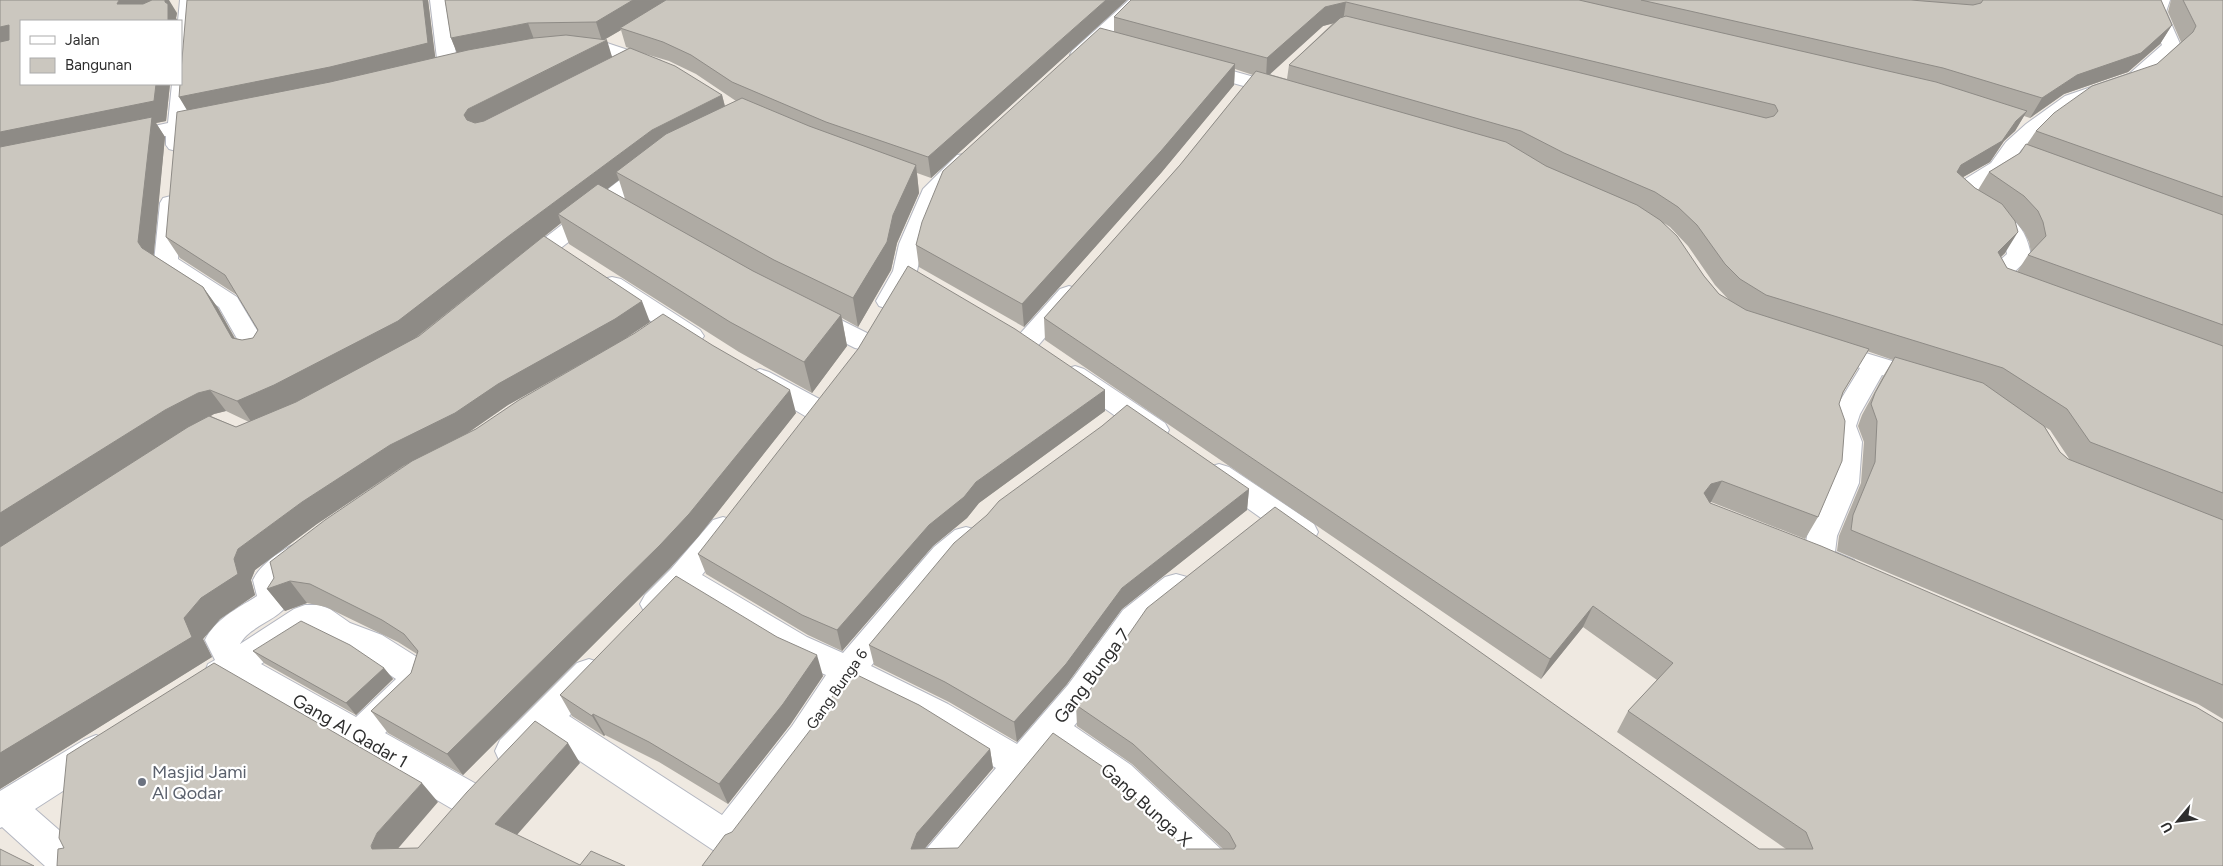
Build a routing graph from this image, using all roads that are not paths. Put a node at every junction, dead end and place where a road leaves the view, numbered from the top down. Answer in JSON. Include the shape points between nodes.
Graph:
{"nodes":[{"id":1,"x":439,"y":0,"type":"edge"},
{"id":2,"x":1139,"y":0,"type":"edge"},
{"id":3,"x":2161,"y":0,"type":"edge"},
{"id":4,"x":182,"y":2,"type":"edge"},
{"id":5,"x":181,"y":20,"type":"edge"},
{"id":6,"x":553,"y":48,"type":"edge"},
{"id":7,"x":635,"y":58,"type":"junction"},
{"id":8,"x":1179,"y":62,"type":"edge"},
{"id":9,"x":1068,"y":65,"type":"edge"},
{"id":10,"x":448,"y":67,"type":"edge"},
{"id":11,"x":666,"y":69,"type":"edge"},
{"id":12,"x":612,"y":70,"type":"edge"},
{"id":13,"x":179,"y":85,"type":"edge"},
{"id":14,"x":1305,"y":98,"type":"edge"},
{"id":15,"x":235,"y":116,"type":"edge"},
{"id":16,"x":178,"y":128,"type":"junction"},
{"id":17,"x":103,"y":142,"type":"edge"},
{"id":18,"x":977,"y":150,"type":"edge"},
{"id":19,"x":674,"y":152,"type":"edge"},
{"id":20,"x":607,"y":201,"type":"junction"},
{"id":21,"x":632,"y":215,"type":"edge"},
{"id":22,"x":551,"y":244,"type":"junction"},
{"id":23,"x":574,"y":259,"type":"edge"},
{"id":24,"x":596,"y":273,"type":"edge"},
{"id":25,"x":1085,"y":275,"type":"edge"},
{"id":26,"x":505,"y":281,"type":"edge"},
{"id":27,"x":2041,"y":297,"type":"edge"},
{"id":28,"x":796,"y":308,"type":"edge"},
{"id":29,"x":1801,"y":342,"type":"edge"},
{"id":30,"x":707,"y":346,"type":"edge"},
{"id":31,"x":258,"y":352,"type":"edge"},
{"id":32,"x":1875,"y":364,"type":"junction"},
{"id":33,"x":738,"y":365,"type":"edge"},
{"id":34,"x":1940,"y":385,"type":"edge"},
{"id":35,"x":814,"y":411,"type":"edge"},
{"id":36,"x":1174,"y":443,"type":"edge"},
{"id":37,"x":1199,"y":460,"type":"edge"},
{"id":38,"x":739,"y":508,"type":"edge"},
{"id":39,"x":984,"y":520,"type":"edge"},
{"id":40,"x":321,"y":539,"type":"edge"},
{"id":41,"x":1328,"y":550,"type":"edge"},
{"id":42,"x":1195,"y":571,"type":"edge"},
{"id":43,"x":1864,"y":577,"type":"edge"},
{"id":44,"x":682,"y":578,"type":"junction"},
{"id":45,"x":634,"y":627,"type":"edge"},
{"id":46,"x":606,"y":655,"type":"edge"},
{"id":47,"x":234,"y":665,"type":"junction"},
{"id":48,"x":848,"y":670,"type":"junction"},
{"id":49,"x":192,"y":691,"type":"edge"},
{"id":50,"x":544,"y":718,"type":"junction"},
{"id":51,"x":1052,"y":730,"type":"junction"},
{"id":52,"x":124,"y":733,"type":"edge"},
{"id":53,"x":359,"y":736,"type":"junction"},
{"id":54,"x":1022,"y":765,"type":"junction"},
{"id":55,"x":3,"y":809,"type":"edge"},
{"id":56,"x":68,"y":866,"type":"edge"},
{"id":57,"x":936,"y":866,"type":"edge"},
{"id":58,"x":1212,"y":866,"type":"edge"}],
"edges":[{"from":1,"to":10,"type":"street"},
{"from":2,"to":9,"type":"street","via":[[1106,42]]},
{"from":3,"to":27,"type":"street","via":[[2157,12],[2172,46],[2136,78],[2072,100],[2033,122],[1999,167],[1958,192],[2011,228],[2019,256],[1998,273],[2004,283]]},
{"from":4,"to":5,"type":"street"},
{"from":6,"to":7,"type":"street","via":[[615,44]]},
{"from":7,"to":11,"type":"street"},
{"from":7,"to":12,"type":"street"},
{"from":8,"to":14,"type":"street","via":[[1241,90],[1276,81]]},
{"from":13,"to":16,"type":"street"},
{"from":15,"to":16,"type":"street"},
{"from":16,"to":17,"type":"street"},
{"from":16,"to":31,"type":"street","via":[[166,262],[228,302]]},
{"from":18,"to":28,"type":"street","via":[[925,185],[911,244],[917,278],[858,352]]},
{"from":19,"to":20,"type":"street"},
{"from":20,"to":21,"type":"street"},
{"from":20,"to":22,"type":"street"},
{"from":22,"to":23,"type":"street"},
{"from":22,"to":26,"type":"street"},
{"from":24,"to":30,"type":"street","via":[[659,330]]},
{"from":25,"to":36,"type":"street","via":[[1015,335],[1115,418]]},
{"from":29,"to":32,"type":"street"},
{"from":32,"to":34,"type":"street"},
{"from":32,"to":43,"type":"street","via":[[1842,426],[1848,442],[1845,483],[1824,530],[1806,552]]},
{"from":33,"to":35,"type":"street"},
{"from":37,"to":41,"type":"street","via":[[1260,519]]},
{"from":38,"to":44,"type":"street"},
{"from":39,"to":48,"type":"street","name":"Gang Bunga 6","via":[[945,555]]},
{"from":40,"to":47,"type":"street","via":[[268,580],[274,601],[221,640]]},
{"from":42,"to":51,"type":"street","name":"Gang Bunga 7","via":[[1134,619]]},
{"from":44,"to":45,"type":"street"},
{"from":44,"to":48,"type":"street","via":[[796,647]]},
{"from":46,"to":50,"type":"street"},
{"from":47,"to":49,"type":"street"},
{"from":47,"to":53,"type":"street","name":"Gang Al Qadar 1"},
{"from":47,"to":53,"type":"street","via":[[305,618],[319,618],[339,632],[371,645],[416,674],[413,684]]},
{"from":48,"to":50,"type":"street","name":"Gang Bunga 6","via":[[804,736],[726,838]]},
{"from":48,"to":54,"type":"street","via":[[936,714]]},
{"from":50,"to":53,"type":"street","name":"Gang Al Qadar 1","via":[[473,792]]},
{"from":51,"to":54,"type":"street","name":"Gang Bunga 7"},
{"from":51,"to":58,"type":"street","name":"Gang Bunga X","via":[[1119,776]]},
{"from":52,"to":55,"type":"street"},
{"from":54,"to":57,"type":"street","name":"Gang Bunga 7"},
{"from":55,"to":56,"type":"street"}]}
